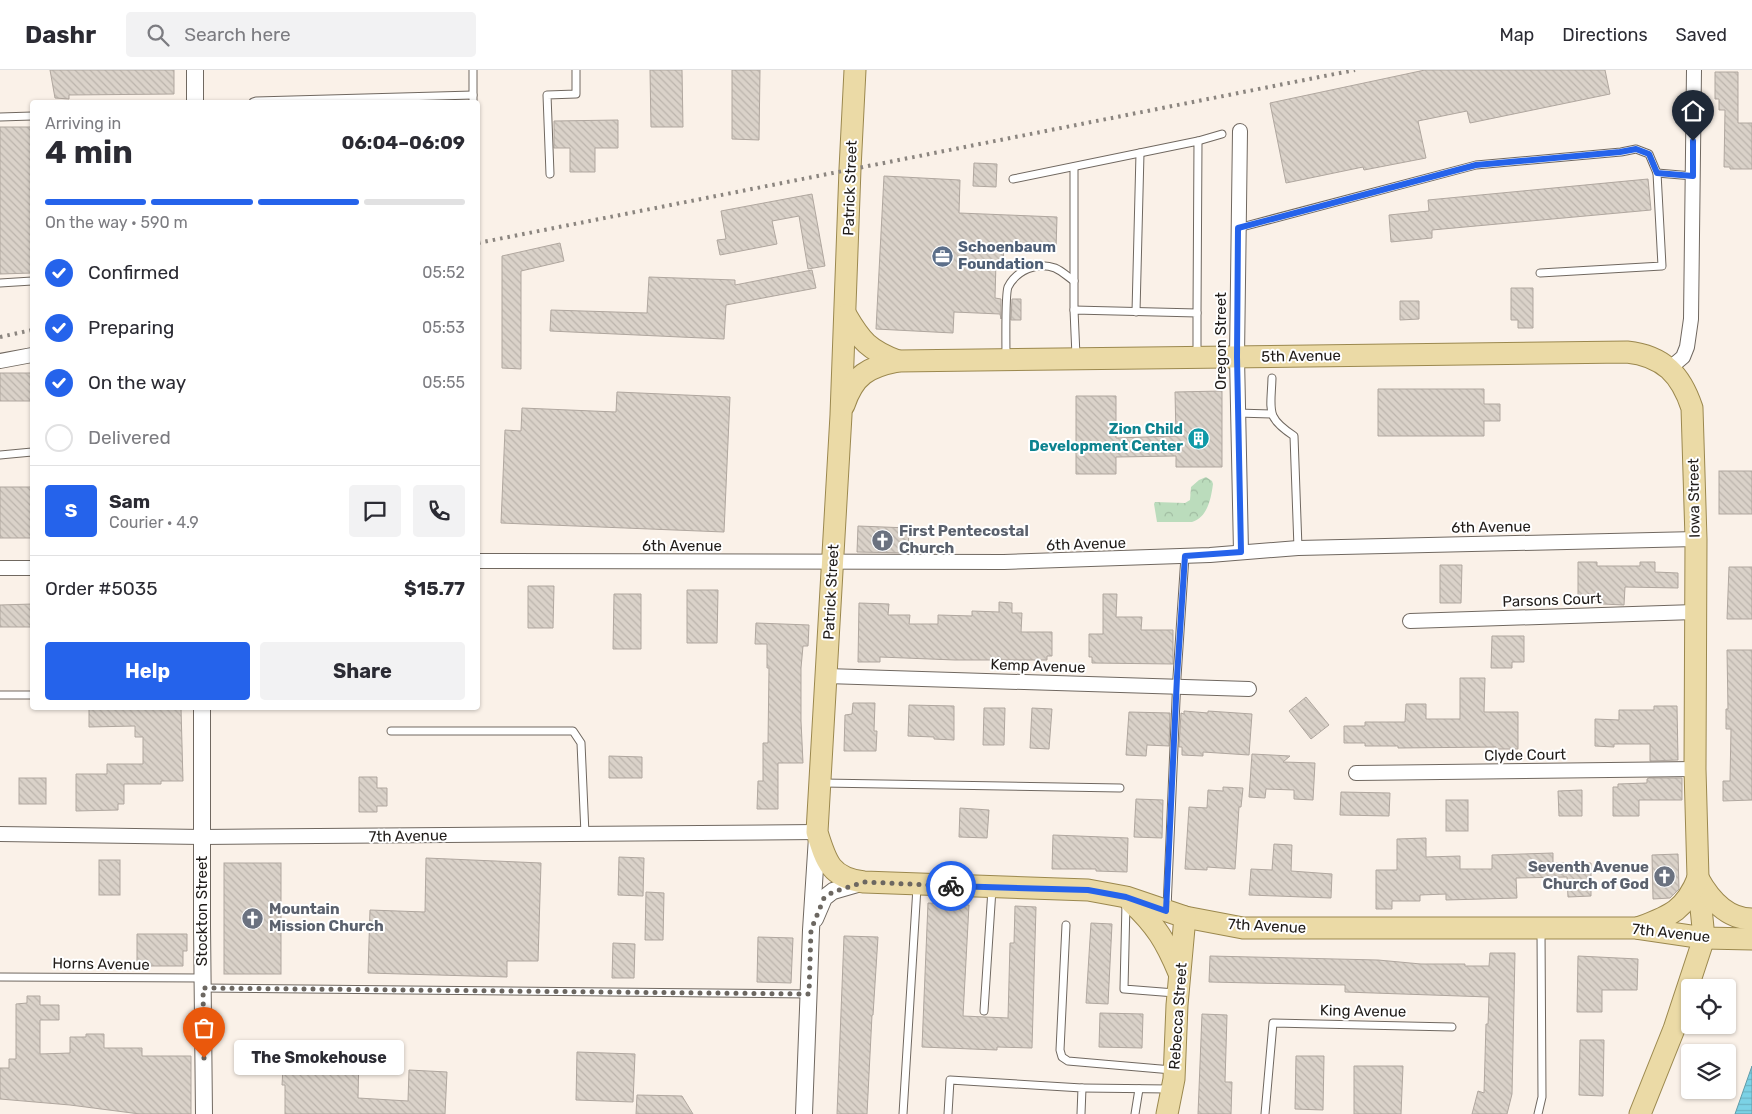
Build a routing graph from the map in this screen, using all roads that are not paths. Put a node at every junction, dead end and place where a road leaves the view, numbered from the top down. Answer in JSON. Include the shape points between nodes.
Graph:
{"nodes":[{"id":1,"x":195,"y":70,"type":"edge"},
{"id":2,"x":473,"y":70,"type":"edge"},
{"id":3,"x":576,"y":70,"type":"edge"},
{"id":4,"x":855,"y":70,"type":"edge"},
{"id":5,"x":1694,"y":70,"type":"edge"},
{"id":6,"x":473,"y":99,"type":"edge"},
{"id":7,"x":195,"y":100,"type":"edge"},
{"id":8,"x":364,"y":100,"type":"edge"},
{"id":9,"x":30,"y":116,"type":"edge"},
{"id":10,"x":0,"y":117,"type":"edge"},
{"id":11,"x":1240,"y":131,"type":"dead end"},
{"id":12,"x":1222,"y":134,"type":"dead end"},
{"id":13,"x":1198,"y":141,"type":"junction"},
{"id":14,"x":1140,"y":153,"type":"junction"},
{"id":15,"x":1074,"y":167,"type":"junction"},
{"id":16,"x":1657,"y":173,"type":"junction"},
{"id":17,"x":550,"y":174,"type":"dead end"},
{"id":18,"x":1693,"y":176,"type":"junction"},
{"id":19,"x":1013,"y":180,"type":"dead end"},
{"id":20,"x":1238,"y":228,"type":"junction"},
{"id":21,"x":1540,"y":273,"type":"dead end"},
{"id":22,"x":30,"y":281,"type":"edge"},
{"id":23,"x":1074,"y":282,"type":"junction"},
{"id":24,"x":0,"y":283,"type":"edge"},
{"id":25,"x":1074,"y":310,"type":"junction"},
{"id":26,"x":1136,"y":312,"type":"junction"},
{"id":27,"x":1197,"y":313,"type":"junction"},
{"id":28,"x":846,"y":315,"type":"junction"},
{"id":29,"x":30,"y":355,"type":"edge"},
{"id":30,"x":1198,"y":357,"type":"junction"},
{"id":31,"x":1237,"y":357,"type":"junction"},
{"id":32,"x":1076,"y":359,"type":"junction"},
{"id":33,"x":1006,"y":360,"type":"junction"},
{"id":34,"x":0,"y":361,"type":"edge"},
{"id":35,"x":898,"y":361,"type":"junction"},
{"id":36,"x":1670,"y":368,"type":"junction"},
{"id":37,"x":1272,"y":378,"type":"dead end"},
{"id":38,"x":1237,"y":413,"type":"junction"},
{"id":39,"x":1271,"y":414,"type":"junction"},
{"id":40,"x":841,"y":416,"type":"junction"},
{"id":41,"x":30,"y":452,"type":"edge"},
{"id":42,"x":0,"y":454,"type":"edge"},
{"id":43,"x":1696,"y":539,"type":"junction"},
{"id":44,"x":1298,"y":548,"type":"junction"},
{"id":45,"x":1241,"y":552,"type":"junction"},
{"id":46,"x":1185,"y":556,"type":"junction"},
{"id":47,"x":480,"y":561,"type":"edge"},
{"id":48,"x":833,"y":562,"type":"junction"},
{"id":49,"x":0,"y":568,"type":"edge"},
{"id":50,"x":30,"y":568,"type":"edge"},
{"id":51,"x":1695,"y":612,"type":"junction"},
{"id":52,"x":1410,"y":621,"type":"dead end"},
{"id":53,"x":826,"y":676,"type":"junction"},
{"id":54,"x":1177,"y":687,"type":"junction"},
{"id":55,"x":1249,"y":689,"type":"dead end"},
{"id":56,"x":0,"y":695,"type":"edge"},
{"id":57,"x":30,"y":695,"type":"edge"},
{"id":58,"x":202,"y":710,"type":"edge"},
{"id":59,"x":391,"y":731,"type":"dead end"},
{"id":60,"x":1695,"y":769,"type":"junction"},
{"id":61,"x":1356,"y":773,"type":"dead end"},
{"id":62,"x":820,"y":783,"type":"junction"},
{"id":63,"x":1120,"y":788,"type":"dead end"},
{"id":64,"x":817,"y":832,"type":"junction"},
{"id":65,"x":0,"y":834,"type":"edge"},
{"id":66,"x":585,"y":834,"type":"junction"},
{"id":67,"x":202,"y":837,"type":"junction"},
{"id":68,"x":1698,"y":878,"type":"junction"},
{"id":69,"x":864,"y":882,"type":"junction"},
{"id":70,"x":917,"y":885,"type":"junction"},
{"id":71,"x":992,"y":887,"type":"junction"},
{"id":72,"x":1126,"y":897,"type":"junction"},
{"id":73,"x":1176,"y":914,"type":"junction"},
{"id":74,"x":1066,"y":925,"type":"dead end"},
{"id":75,"x":1541,"y":928,"type":"junction"},
{"id":76,"x":1636,"y":928,"type":"junction"},
{"id":77,"x":1749,"y":929,"type":"edge"},
{"id":78,"x":811,"y":930,"type":"junction"},
{"id":79,"x":1704,"y":938,"type":"junction"},
{"id":80,"x":0,"y":977,"type":"edge"},
{"id":81,"x":202,"y":983,"type":"junction"},
{"id":82,"x":1179,"y":985,"type":"junction"},
{"id":83,"x":809,"y":994,"type":"junction"},
{"id":84,"x":984,"y":1011,"type":"dead end"},
{"id":85,"x":1452,"y":1027,"type":"dead end"},
{"id":86,"x":1173,"y":1079,"type":"junction"},
{"id":87,"x":1082,"y":1088,"type":"junction"},
{"id":88,"x":1139,"y":1089,"type":"junction"},
{"id":89,"x":204,"y":1114,"type":"edge"},
{"id":90,"x":804,"y":1114,"type":"edge"},
{"id":91,"x":903,"y":1114,"type":"edge"},
{"id":92,"x":948,"y":1114,"type":"edge"},
{"id":93,"x":1081,"y":1114,"type":"edge"},
{"id":94,"x":1135,"y":1114,"type":"edge"},
{"id":95,"x":1167,"y":1114,"type":"edge"},
{"id":96,"x":1265,"y":1114,"type":"edge"},
{"id":97,"x":1538,"y":1114,"type":"edge"},
{"id":98,"x":1640,"y":1114,"type":"edge"}],
"edges":[{"from":1,"to":7,"type":"street"},
{"from":2,"to":6,"type":"lane"},
{"from":3,"to":17,"type":"lane","via":[[576,94],[547,95]]},
{"from":4,"to":28,"type":"main road","name":"Patrick Street"},
{"from":5,"to":18,"type":"street"},
{"from":6,"to":8,"type":"lane"},
{"from":9,"to":10,"type":"lane"},
{"from":11,"to":20,"type":"street","name":"Oregon Street"},
{"from":12,"to":13,"type":"lane"},
{"from":13,"to":14,"type":"lane"},
{"from":13,"to":27,"type":"lane"},
{"from":14,"to":15,"type":"lane"},
{"from":14,"to":26,"type":"lane"},
{"from":15,"to":19,"type":"lane"},
{"from":15,"to":23,"type":"lane"},
{"from":16,"to":18,"type":"lane"},
{"from":16,"to":20,"type":"lane","via":[[1649,154],[1636,149],[1476,165]]},
{"from":16,"to":21,"type":"lane","via":[[1662,266]]},
{"from":18,"to":36,"type":"street","via":[[1688,347]]},
{"from":20,"to":31,"type":"street","name":"Oregon Street"},
{"from":22,"to":24,"type":"lane"},
{"from":23,"to":25,"type":"lane"},
{"from":23,"to":33,"type":"lane","via":[[1055,268],[1044,266],[1022,271],[1015,278],[1008,289]]},
{"from":25,"to":26,"type":"lane"},
{"from":25,"to":32,"type":"lane"},
{"from":26,"to":27,"type":"lane"},
{"from":27,"to":30,"type":"lane"},
{"from":28,"to":35,"type":"main road","via":[[861,339],[872,349]]},
{"from":28,"to":40,"type":"main road","name":"Patrick Street"},
{"from":29,"to":34,"type":"street"},
{"from":30,"to":31,"type":"main road","name":"5th Avenue"},
{"from":30,"to":32,"type":"main road","name":"5th Avenue"},
{"from":31,"to":36,"type":"main road","name":"5th Avenue","via":[[1627,352],[1641,353]]},
{"from":31,"to":38,"type":"street","name":"Oregon Street"},
{"from":32,"to":33,"type":"main road","name":"5th Avenue"},
{"from":33,"to":35,"type":"main road","name":"5th Avenue"},
{"from":35,"to":40,"type":"main road","via":[[864,373],[851,389]]},
{"from":36,"to":43,"type":"main road","name":"Iowa Street","via":[[1686,391],[1692,408]]},
{"from":37,"to":39,"type":"lane"},
{"from":38,"to":39,"type":"lane"},
{"from":38,"to":45,"type":"street","name":"Oregon Street"},
{"from":39,"to":44,"type":"lane","via":[[1276,423],[1294,436]]},
{"from":40,"to":48,"type":"main road","name":"Patrick Street"},
{"from":41,"to":42,"type":"lane"},
{"from":43,"to":44,"type":"street","name":"6th Avenue"},
{"from":43,"to":51,"type":"main road","name":"Iowa Street"},
{"from":44,"to":45,"type":"street","name":"6th Avenue"},
{"from":45,"to":46,"type":"street","name":"6th Avenue"},
{"from":46,"to":48,"type":"street","name":"6th Avenue","via":[[1025,562]]},
{"from":46,"to":54,"type":"lane"},
{"from":47,"to":48,"type":"street","name":"6th Avenue"},
{"from":48,"to":53,"type":"main road","name":"Patrick Street"},
{"from":49,"to":50,"type":"street"},
{"from":51,"to":52,"type":"street","name":"Parsons Court"},
{"from":51,"to":60,"type":"main road","name":"Iowa Street"},
{"from":53,"to":54,"type":"street","name":"Kemp Avenue"},
{"from":53,"to":62,"type":"main road","name":"Patrick Street"},
{"from":54,"to":55,"type":"street","name":"Kemp Avenue"},
{"from":54,"to":73,"type":"lane"},
{"from":56,"to":57,"type":"lane"},
{"from":58,"to":67,"type":"street","name":"Stockton Street"},
{"from":59,"to":66,"type":"lane","via":[[573,732],[582,743]]},
{"from":60,"to":61,"type":"street","name":"Clyde Court"},
{"from":60,"to":68,"type":"main road","name":"Iowa Street"},
{"from":62,"to":63,"type":"lane"},
{"from":62,"to":64,"type":"main road","name":"Patrick Street"},
{"from":64,"to":66,"type":"street","name":"7th Avenue"},
{"from":64,"to":69,"type":"main road","via":[[824,854],[839,875],[850,881]]},
{"from":64,"to":78,"type":"street","name":"Patrick Street"},
{"from":65,"to":67,"type":"street","name":"7th Avenue"},
{"from":66,"to":67,"type":"street","name":"7th Avenue"},
{"from":67,"to":81,"type":"street","name":"Stockton Street"},
{"from":68,"to":76,"type":"main road","via":[[1692,893],[1676,910]]},
{"from":68,"to":77,"type":"main road","name":"7th Avenue","via":[[1709,897]]},
{"from":68,"to":79,"type":"main road","name":"Iowa Street"},
{"from":69,"to":70,"type":"main road","name":"7th Avenue"},
{"from":69,"to":78,"type":"street","name":"7th Avenue","via":[[824,898]]},
{"from":70,"to":71,"type":"main road","name":"7th Avenue"},
{"from":70,"to":91,"type":"lane"},
{"from":71,"to":72,"type":"main road","name":"7th Avenue","via":[[1088,890]]},
{"from":71,"to":84,"type":"lane"},
{"from":72,"to":73,"type":"main road","name":"7th Avenue"},
{"from":72,"to":82,"type":"main road","via":[[1154,925],[1164,941]]},
{"from":72,"to":82,"type":"lane","via":[[1124,989]]},
{"from":73,"to":75,"type":"main road","name":"7th Avenue","via":[[1243,928]]},
{"from":73,"to":82,"type":"main road","name":"Rebecca Street"},
{"from":74,"to":86,"type":"lane","via":[[1062,1056],[1068,1061]]},
{"from":75,"to":76,"type":"main road","name":"7th Avenue"},
{"from":75,"to":97,"type":"lane","via":[[1542,1098]]},
{"from":76,"to":79,"type":"main road","name":"7th Avenue"},
{"from":77,"to":79,"type":"main road","name":"7th Avenue"},
{"from":78,"to":83,"type":"street","name":"Patrick Street"},
{"from":79,"to":98,"type":"main road","via":[[1674,1029]]},
{"from":80,"to":81,"type":"lane","name":"Horns Avenue"},
{"from":81,"to":83,"type":"lane","name":"Horns Avenue"},
{"from":81,"to":89,"type":"street","name":"Stockton Street"},
{"from":82,"to":86,"type":"main road","name":"Rebecca Street"},
{"from":83,"to":90,"type":"street","name":"Patrick Street"},
{"from":85,"to":96,"type":"lane","name":"King Avenue","via":[[1273,1023]]},
{"from":86,"to":88,"type":"lane"},
{"from":86,"to":95,"type":"main road","name":"Rebecca Street"},
{"from":87,"to":88,"type":"lane"},
{"from":87,"to":92,"type":"lane","via":[[950,1080]]},
{"from":87,"to":93,"type":"lane"},
{"from":88,"to":94,"type":"lane"}]}
